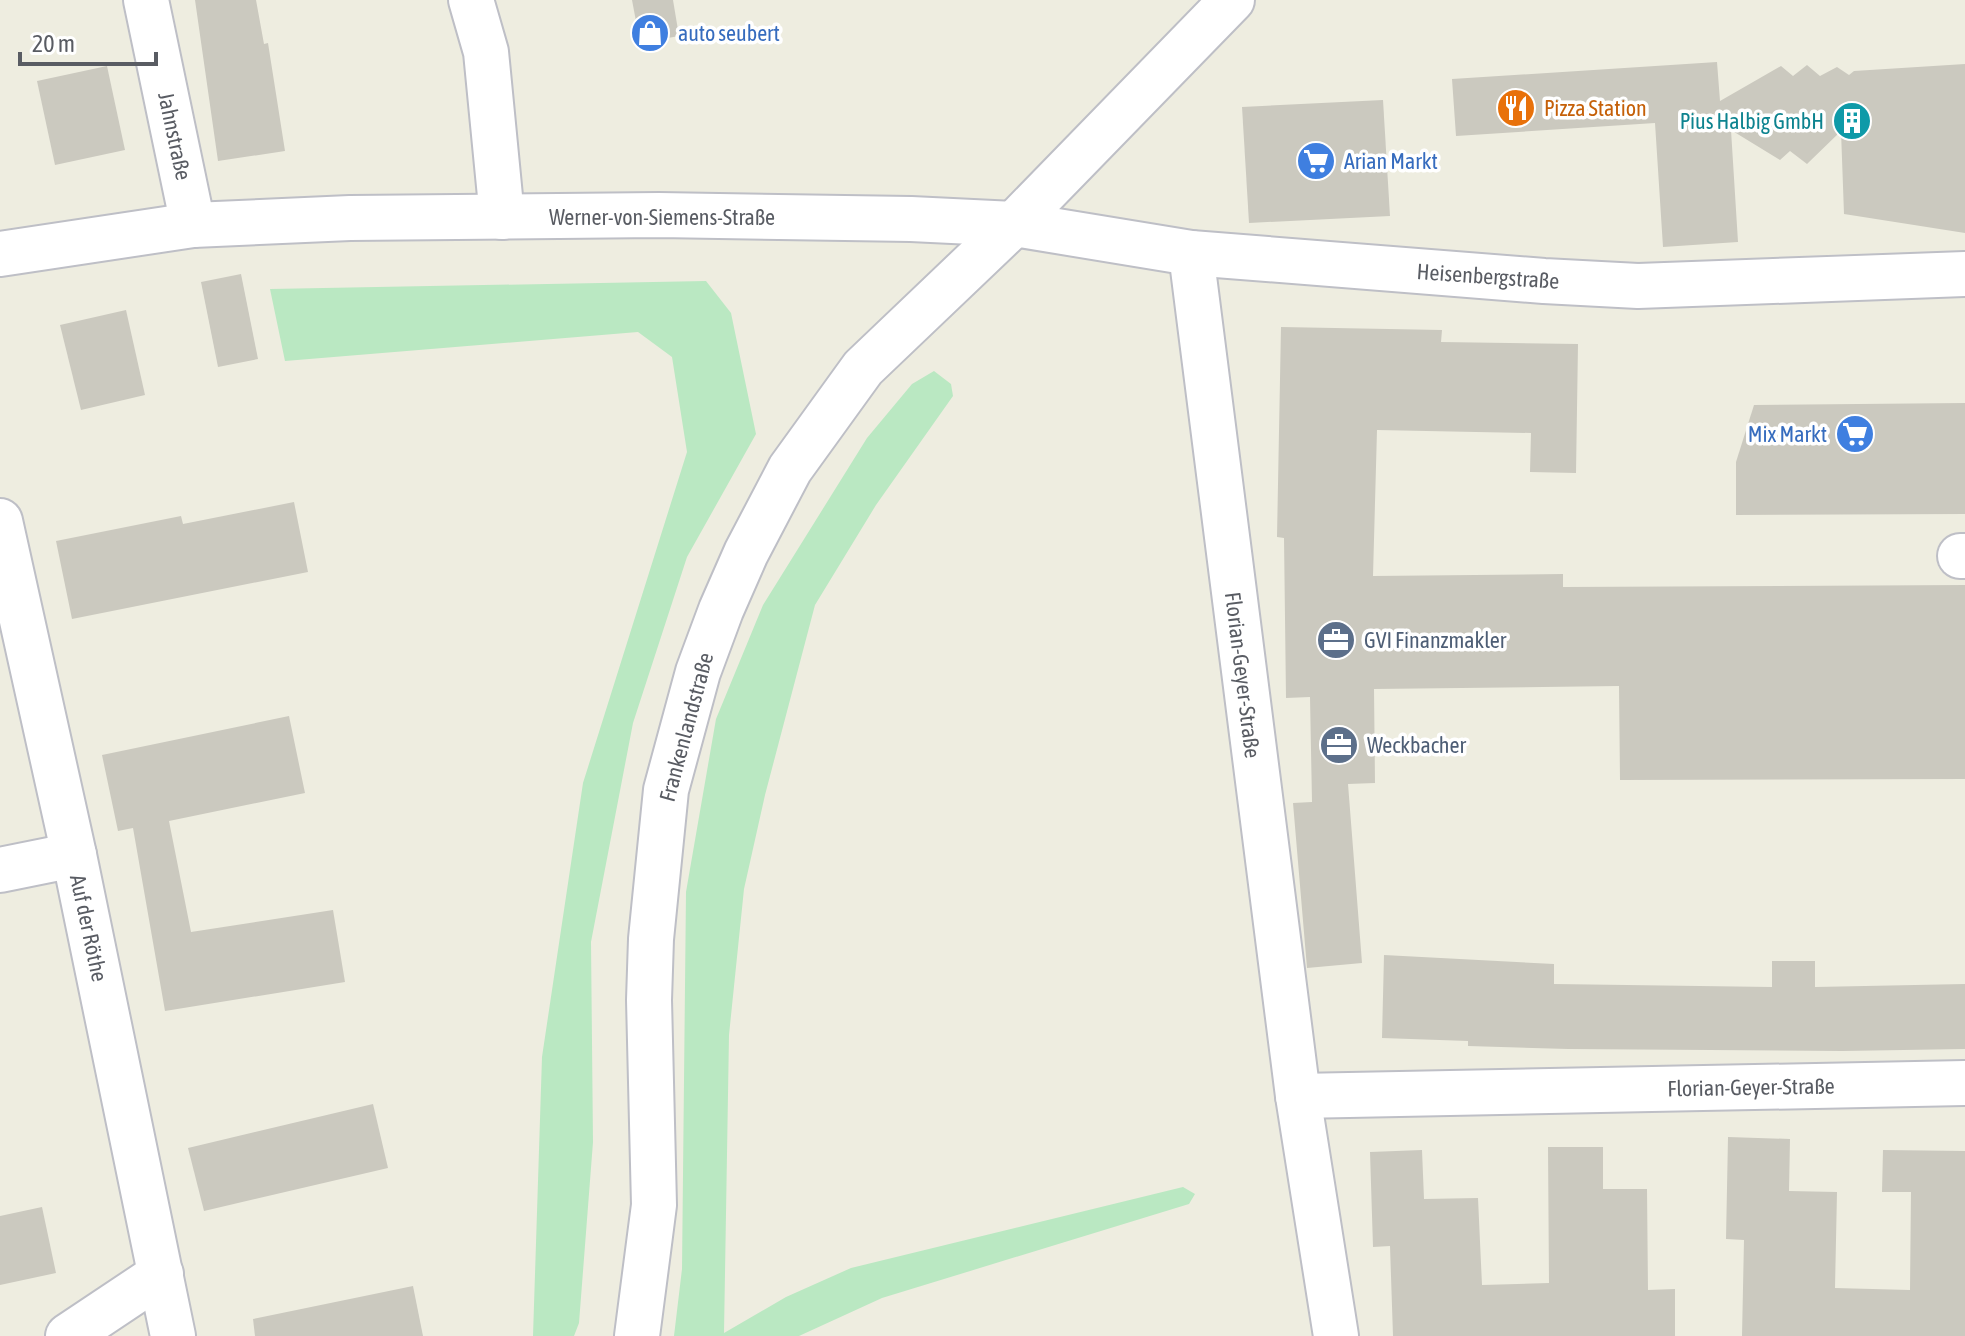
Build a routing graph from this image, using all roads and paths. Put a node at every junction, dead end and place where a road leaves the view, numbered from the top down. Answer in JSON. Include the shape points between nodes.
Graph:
{"nodes":[{"id":1,"x":146,"y":0,"type":"edge"},
{"id":2,"x":471,"y":0,"type":"edge"},
{"id":3,"x":1232,"y":0,"type":"edge"},
{"id":4,"x":502,"y":217,"type":"junction"},
{"id":5,"x":1014,"y":224,"type":"junction"},
{"id":6,"x":193,"y":225,"type":"junction"},
{"id":7,"x":1191,"y":253,"type":"junction"},
{"id":8,"x":0,"y":254,"type":"edge"},
{"id":9,"x":1965,"y":274,"type":"edge"},
{"id":10,"x":0,"y":521,"type":"edge"},
{"id":11,"x":15,"y":664,"type":"edge"},
{"id":12,"x":74,"y":855,"type":"junction"},
{"id":13,"x":0,"y":870,"type":"edge"},
{"id":14,"x":1965,"y":1083,"type":"edge"},
{"id":15,"x":1298,"y":1096,"type":"junction"},
{"id":16,"x":161,"y":1274,"type":"junction"},
{"id":17,"x":68,"y":1336,"type":"edge"},
{"id":18,"x":173,"y":1336,"type":"edge"},
{"id":19,"x":637,"y":1336,"type":"edge"},
{"id":20,"x":1336,"y":1336,"type":"edge"}],
"edges":[{"from":1,"to":6,"type":"street","name":"Jahnstraße"},
{"from":2,"to":4,"type":"street","via":[[486,52]]},
{"from":3,"to":5,"type":"street"},
{"from":4,"to":5,"type":"street","name":"Werner-von-Siemens-Straße","via":[[659,215]]},
{"from":4,"to":6,"type":"street","name":"Werner-von-Siemens-Straße"},
{"from":5,"to":7,"type":"street","name":"Heisenbergstraße"},
{"from":5,"to":19,"type":"street","name":"Frankenlandstraße","via":[[863,368],[790,469],[746,553],[698,672],[666,790],[651,939],[654,1205]]},
{"from":6,"to":8,"type":"street","name":"Werner-von-Siemens-Straße"},
{"from":7,"to":9,"type":"street","name":"Heisenbergstraße","via":[[1638,286]]},
{"from":7,"to":15,"type":"street","name":"Florian-Geyer-Straße"},
{"from":10,"to":11,"type":"street","name":"Auf der Röthe"},
{"from":11,"to":12,"type":"street","name":"Auf der Röthe"},
{"from":12,"to":13,"type":"street"},
{"from":12,"to":16,"type":"street","name":"Auf der Röthe"},
{"from":14,"to":15,"type":"street","name":"Florian-Geyer-Straße"},
{"from":15,"to":20,"type":"street","name":"Florian-Geyer-Straße"},
{"from":16,"to":17,"type":"street"},
{"from":16,"to":18,"type":"street","name":"Auf der Röthe"}]}
